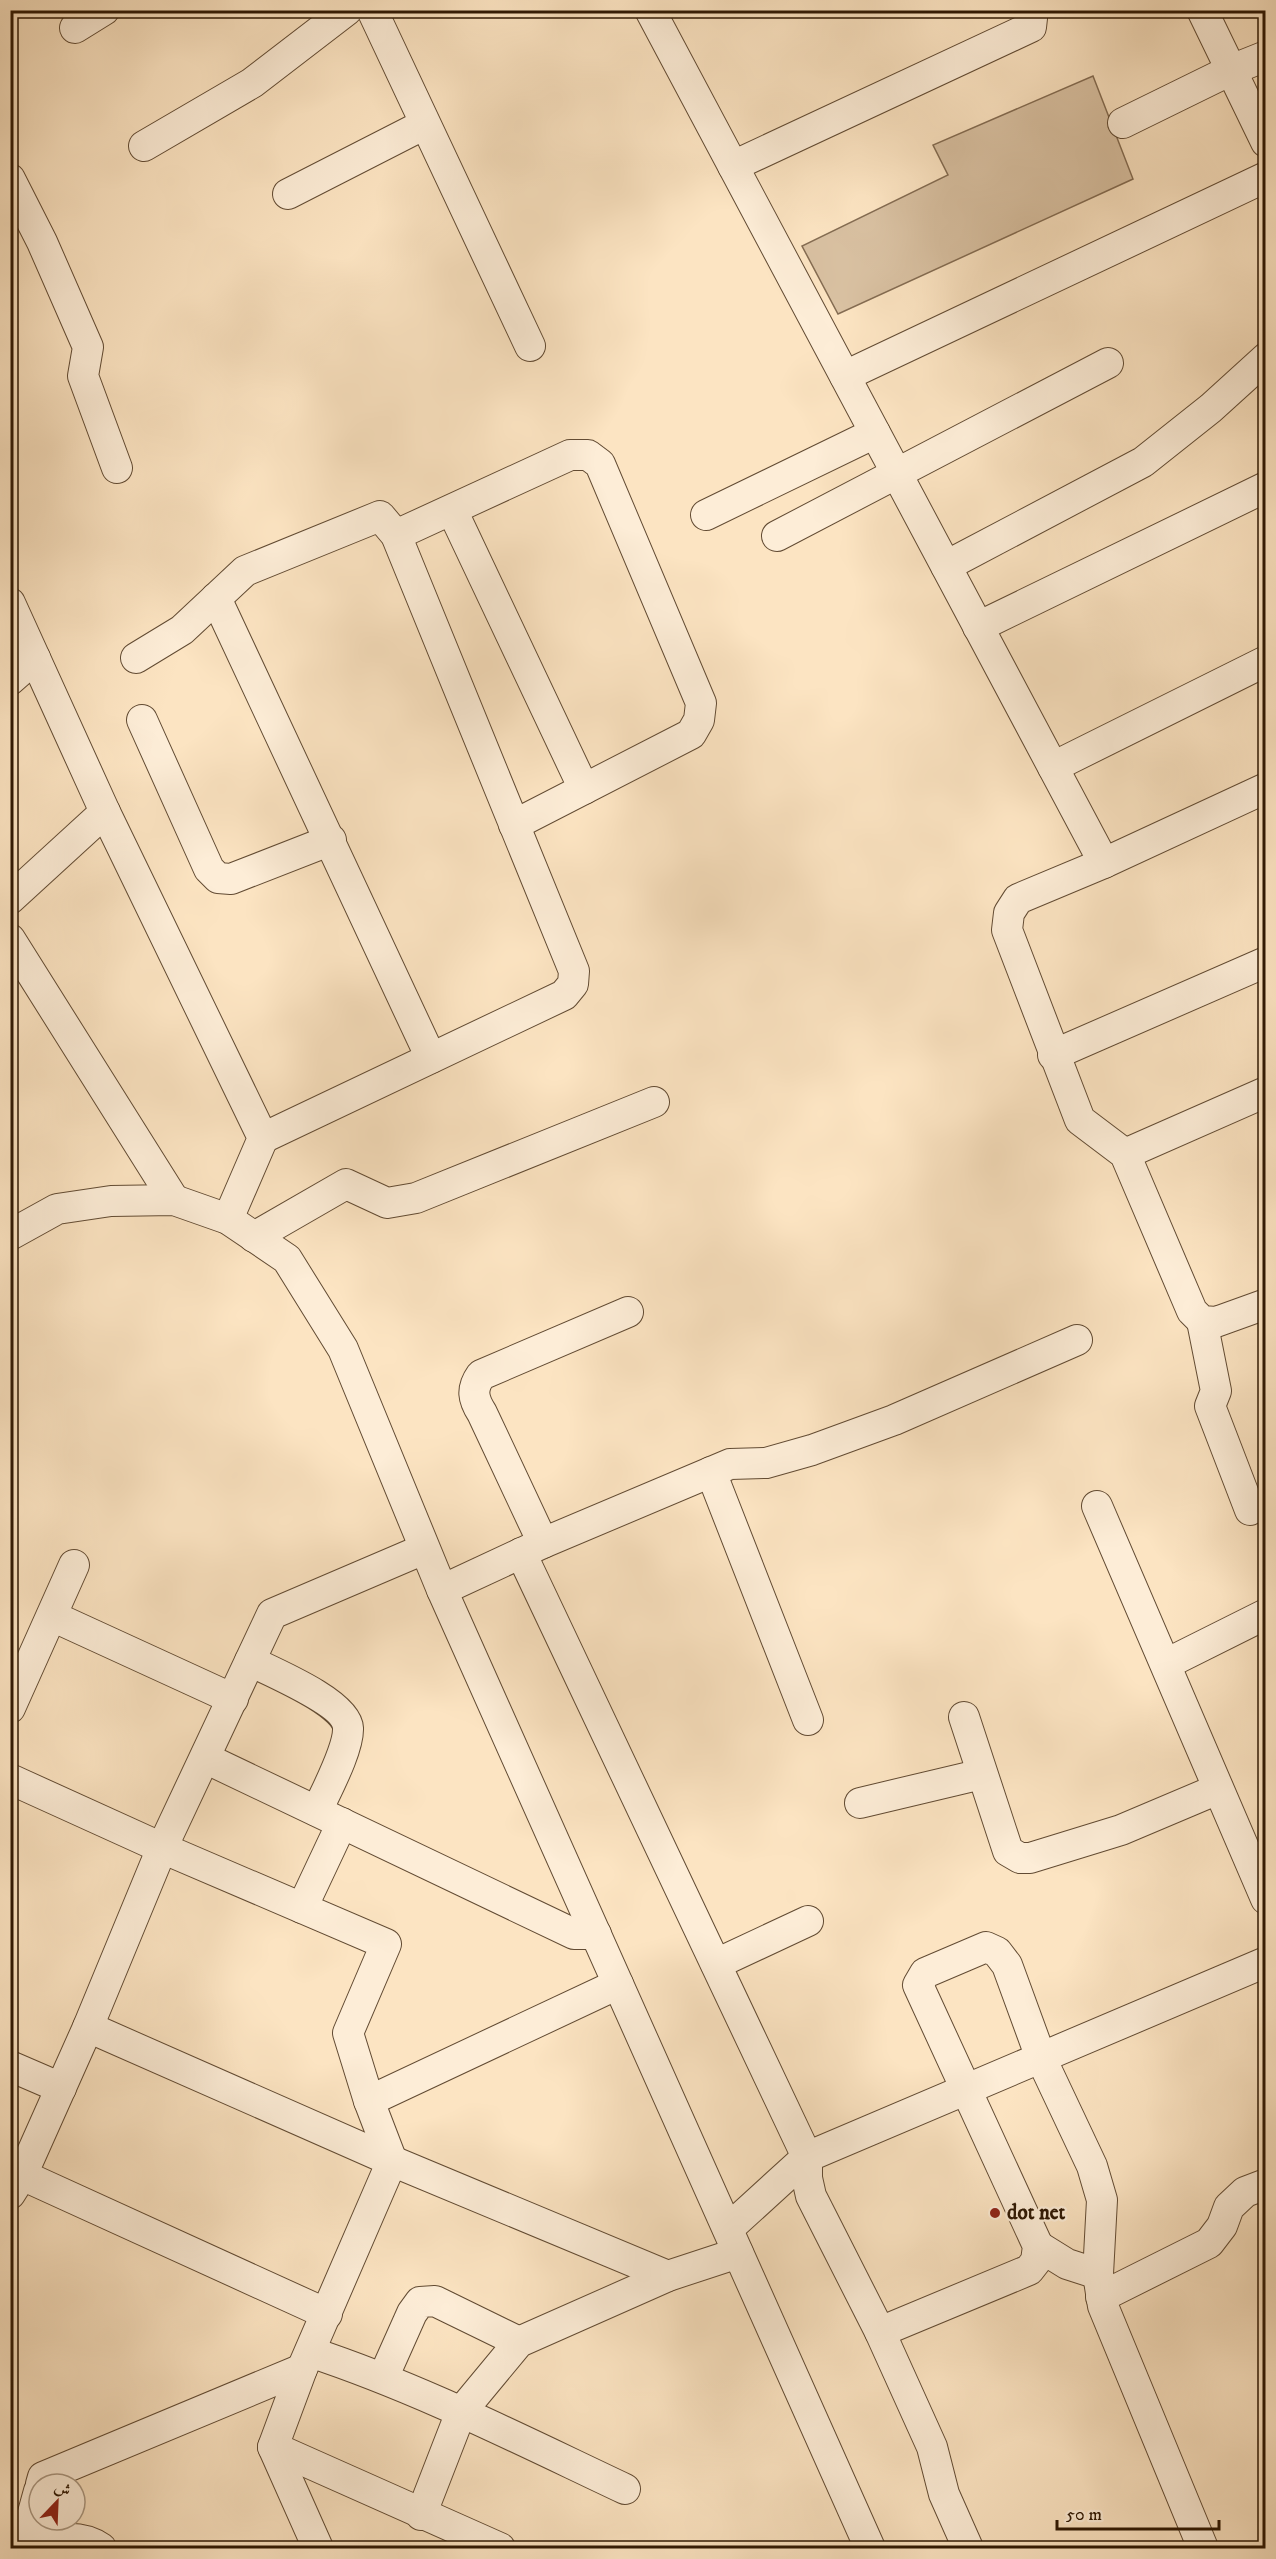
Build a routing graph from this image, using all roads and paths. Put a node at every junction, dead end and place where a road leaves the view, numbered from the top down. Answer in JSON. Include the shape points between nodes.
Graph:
{"nodes":[{"id":1,"x":104,"y":10,"type":"edge"},
{"id":2,"x":347,"y":10,"type":"edge"},
{"id":3,"x":372,"y":10,"type":"edge"},
{"id":4,"x":650,"y":10,"type":"edge"},
{"id":5,"x":1029,"y":10,"type":"edge"},
{"id":6,"x":1202,"y":10,"type":"edge"},
{"id":7,"x":75,"y":28,"type":"dead end"},
{"id":8,"x":1266,"y":56,"type":"edge"},
{"id":9,"x":1231,"y":70,"type":"junction"},
{"id":10,"x":1123,"y":123,"type":"dead end"},
{"id":11,"x":425,"y":124,"type":"junction"},
{"id":12,"x":1266,"y":142,"type":"edge"},
{"id":13,"x":144,"y":146,"type":"dead end"},
{"id":14,"x":733,"y":166,"type":"junction"},
{"id":15,"x":1266,"y":177,"type":"edge"},
{"id":16,"x":10,"y":179,"type":"edge"},
{"id":17,"x":288,"y":194,"type":"dead end"},
{"id":18,"x":530,"y":346,"type":"dead end"},
{"id":19,"x":1266,"y":358,"type":"edge"},
{"id":20,"x":1108,"y":363,"type":"dead end"},
{"id":21,"x":845,"y":376,"type":"junction"},
{"id":22,"x":876,"y":433,"type":"junction"},
{"id":23,"x":117,"y":468,"type":"dead end"},
{"id":24,"x":897,"y":474,"type":"junction"},
{"id":25,"x":1266,"y":487,"type":"edge"},
{"id":26,"x":452,"y":510,"type":"junction"},
{"id":27,"x":705,"y":515,"type":"dead end"},
{"id":28,"x":396,"y":535,"type":"junction"},
{"id":29,"x":777,"y":536,"type":"dead end"},
{"id":30,"x":946,"y":566,"type":"junction"},
{"id":31,"x":216,"y":598,"type":"junction"},
{"id":32,"x":10,"y":603,"type":"edge"},
{"id":33,"x":978,"y":627,"type":"junction"},
{"id":34,"x":35,"y":658,"type":"junction"},
{"id":35,"x":136,"y":658,"type":"dead end"},
{"id":36,"x":1266,"y":661,"type":"edge"},
{"id":37,"x":10,"y":680,"type":"edge"},
{"id":38,"x":142,"y":720,"type":"dead end"},
{"id":39,"x":1053,"y":766,"type":"junction"},
{"id":40,"x":1266,"y":788,"type":"edge"},
{"id":41,"x":584,"y":789,"type":"junction"},
{"id":42,"x":105,"y":812,"type":"junction"},
{"id":43,"x":514,"y":825,"type":"junction"},
{"id":44,"x":331,"y":840,"type":"junction"},
{"id":45,"x":1104,"y":863,"type":"junction"},
{"id":46,"x":10,"y":899,"type":"edge"},
{"id":47,"x":10,"y":939,"type":"edge"},
{"id":48,"x":1266,"y":962,"type":"edge"},
{"id":49,"x":1053,"y":1055,"type":"junction"},
{"id":50,"x":431,"y":1058,"type":"junction"},
{"id":51,"x":1266,"y":1092,"type":"edge"},
{"id":52,"x":654,"y":1102,"type":"dead end"},
{"id":53,"x":263,"y":1138,"type":"junction"},
{"id":54,"x":1125,"y":1154,"type":"junction"},
{"id":55,"x":174,"y":1200,"type":"junction"},
{"id":56,"x":228,"y":1219,"type":"junction"},
{"id":57,"x":12,"y":1230,"type":"edge"},
{"id":58,"x":254,"y":1237,"type":"junction"},
{"id":59,"x":1266,"y":1304,"type":"edge"},
{"id":60,"x":628,"y":1312,"type":"dead end"},
{"id":61,"x":1202,"y":1321,"type":"junction"},
{"id":62,"x":1077,"y":1340,"type":"dead end"},
{"id":63,"x":711,"y":1472,"type":"junction"},
{"id":64,"x":1097,"y":1506,"type":"dead end"},
{"id":65,"x":1250,"y":1510,"type":"dead end"},
{"id":66,"x":532,"y":1548,"type":"junction"},
{"id":67,"x":424,"y":1550,"type":"junction"},
{"id":68,"x":74,"y":1565,"type":"dead end"},
{"id":69,"x":442,"y":1590,"type":"junction"},
{"id":70,"x":1266,"y":1614,"type":"edge"},
{"id":71,"x":52,"y":1616,"type":"junction"},
{"id":72,"x":250,"y":1660,"type":"junction"},
{"id":73,"x":1166,"y":1664,"type":"junction"},
{"id":74,"x":232,"y":1699,"type":"junction"},
{"id":75,"x":10,"y":1708,"type":"edge"},
{"id":76,"x":964,"y":1717,"type":"dead end"},
{"id":77,"x":808,"y":1720,"type":"dead end"},
{"id":78,"x":205,"y":1758,"type":"junction"},
{"id":79,"x":982,"y":1773,"type":"junction"},
{"id":80,"x":10,"y":1779,"type":"edge"},
{"id":81,"x":1218,"y":1788,"type":"junction"},
{"id":82,"x":860,"y":1803,"type":"dead end"},
{"id":83,"x":329,"y":1817,"type":"junction"},
{"id":84,"x":162,"y":1848,"type":"junction"},
{"id":85,"x":1266,"y":1899,"type":"edge"},
{"id":86,"x":302,"y":1908,"type":"junction"},
{"id":87,"x":808,"y":1921,"type":"dead end"},
{"id":88,"x":596,"y":1934,"type":"junction"},
{"id":89,"x":1266,"y":1962,"type":"edge"},
{"id":90,"x":716,"y":1964,"type":"junction"},
{"id":91,"x":618,"y":1984,"type":"junction"},
{"id":92,"x":88,"y":2027,"type":"junction"},
{"id":93,"x":1041,"y":2058,"type":"junction"},
{"id":94,"x":10,"y":2066,"type":"edge"},
{"id":95,"x":61,"y":2088,"type":"junction"},
{"id":96,"x":966,"y":2090,"type":"junction"},
{"id":97,"x":369,"y":2101,"type":"junction"},
{"id":98,"x":807,"y":2157,"type":"junction"},
{"id":99,"x":392,"y":2161,"type":"junction"},
{"id":100,"x":1266,"y":2184,"type":"edge"},
{"id":101,"x":16,"y":2185,"type":"edge"},
{"id":102,"x":733,"y":2241,"type":"junction"},
{"id":103,"x":1038,"y":2246,"type":"junction"},
{"id":104,"x":668,"y":2276,"type":"junction"},
{"id":105,"x":1100,"y":2285,"type":"junction"},
{"id":106,"x":327,"y":2314,"type":"junction"},
{"id":107,"x":880,"y":2332,"type":"junction"},
{"id":108,"x":519,"y":2342,"type":"junction"},
{"id":109,"x":306,"y":2361,"type":"junction"},
{"id":110,"x":383,"y":2378,"type":"junction"},
{"id":111,"x":461,"y":2412,"type":"junction"},
{"id":112,"x":273,"y":2447,"type":"junction"},
{"id":113,"x":54,"y":2472,"type":"edge"},
{"id":114,"x":625,"y":2489,"type":"dead end"},
{"id":115,"x":422,"y":2515,"type":"junction"},
{"id":116,"x":27,"y":2529,"type":"edge"},
{"id":117,"x":19,"y":2548,"type":"edge"},
{"id":118,"x":101,"y":2548,"type":"edge"},
{"id":119,"x":318,"y":2548,"type":"edge"},
{"id":120,"x":500,"y":2548,"type":"edge"},
{"id":121,"x":870,"y":2548,"type":"edge"},
{"id":122,"x":968,"y":2548,"type":"edge"},
{"id":123,"x":1203,"y":2548,"type":"edge"}],
"edges":[{"from":1,"to":7,"type":"street"},
{"from":2,"to":13,"type":"street","via":[[252,83]]},
{"from":3,"to":11,"type":"street"},
{"from":4,"to":14,"type":"street"},
{"from":5,"to":14,"type":"street","via":[[1031,27]]},
{"from":6,"to":9,"type":"street"},
{"from":8,"to":9,"type":"street"},
{"from":9,"to":10,"type":"street"},
{"from":9,"to":12,"type":"street"},
{"from":11,"to":17,"type":"street"},
{"from":11,"to":18,"type":"street"},
{"from":14,"to":21,"type":"street"},
{"from":15,"to":21,"type":"street"},
{"from":16,"to":23,"type":"street","via":[[87,347],[83,376]]},
{"from":19,"to":30,"type":"street","via":[[1143,462]]},
{"from":20,"to":24,"type":"street"},
{"from":21,"to":22,"type":"street"},
{"from":22,"to":24,"type":"street"},
{"from":22,"to":27,"type":"street"},
{"from":24,"to":29,"type":"street"},
{"from":24,"to":30,"type":"street"},
{"from":25,"to":33,"type":"street"},
{"from":26,"to":28,"type":"street"},
{"from":26,"to":41,"type":"street"},
{"from":26,"to":41,"type":"street","via":[[570,455],[588,455],[600,464],[701,703],[699,720],[691,734]]},
{"from":28,"to":31,"type":"street","via":[[380,516],[245,571]]},
{"from":28,"to":43,"type":"street"},
{"from":30,"to":33,"type":"street"},
{"from":31,"to":35,"type":"street","via":[[182,630]]},
{"from":31,"to":44,"type":"street"},
{"from":32,"to":34,"type":"street"},
{"from":33,"to":39,"type":"street"},
{"from":34,"to":37,"type":"street"},
{"from":34,"to":42,"type":"street"},
{"from":36,"to":39,"type":"street"},
{"from":38,"to":44,"type":"street","via":[[209,869],[218,878],[231,879]]},
{"from":39,"to":45,"type":"street"},
{"from":40,"to":45,"type":"street"},
{"from":41,"to":43,"type":"street"},
{"from":42,"to":46,"type":"street"},
{"from":42,"to":53,"type":"street"},
{"from":43,"to":50,"type":"street","via":[[574,971],[573,984],[564,995]]},
{"from":44,"to":50,"type":"street"},
{"from":45,"to":49,"type":"street","via":[[1018,899],[1010,913],[1007,930]]},
{"from":47,"to":55,"type":"street"},
{"from":48,"to":49,"type":"street"},
{"from":49,"to":54,"type":"street","via":[[1080,1120]]},
{"from":50,"to":53,"type":"street"},
{"from":51,"to":54,"type":"street"},
{"from":52,"to":58,"type":"street","via":[[416,1198],[387,1203],[346,1184]]},
{"from":53,"to":56,"type":"street"},
{"from":54,"to":61,"type":"street","via":[[1192,1311]]},
{"from":55,"to":56,"type":"street"},
{"from":55,"to":57,"type":"street","via":[[111,1201],[57,1209]]},
{"from":56,"to":58,"type":"street"},
{"from":58,"to":67,"type":"street","via":[[287,1259],[343,1349]]},
{"from":59,"to":61,"type":"street","via":[[1216,1322]]},
{"from":60,"to":66,"type":"street","via":[[481,1375],[474,1384],[474,1399]]},
{"from":61,"to":65,"type":"street","via":[[1216,1391],[1210,1407]]},
{"from":62,"to":63,"type":"street","via":[[894,1420],[812,1450],[766,1463],[730,1464]]},
{"from":63,"to":66,"type":"street"},
{"from":63,"to":77,"type":"street"},
{"from":64,"to":73,"type":"street"},
{"from":66,"to":69,"type":"street"},
{"from":66,"to":90,"type":"street"},
{"from":67,"to":69,"type":"street"},
{"from":67,"to":72,"type":"street","via":[[272,1614]]},
{"from":68,"to":71,"type":"street"},
{"from":69,"to":88,"type":"street"},
{"from":70,"to":73,"type":"street"},
{"from":71,"to":74,"type":"street"},
{"from":71,"to":75,"type":"street"},
{"from":72,"to":74,"type":"street"},
{"from":72,"to":83,"type":"street","via":[[341,1712],[348,1727]]},
{"from":73,"to":81,"type":"street"},
{"from":74,"to":78,"type":"street"},
{"from":76,"to":79,"type":"street"},
{"from":78,"to":83,"type":"street"},
{"from":78,"to":84,"type":"street"},
{"from":79,"to":81,"type":"street","via":[[1008,1851],[1020,1857],[1121,1830]]},
{"from":79,"to":82,"type":"street"},
{"from":80,"to":84,"type":"street"},
{"from":81,"to":85,"type":"street"},
{"from":83,"to":86,"type":"street"},
{"from":83,"to":88,"type":"street","via":[[574,1934]]},
{"from":84,"to":86,"type":"street"},
{"from":84,"to":92,"type":"street"},
{"from":86,"to":97,"type":"street","via":[[386,1944],[348,2033]]},
{"from":87,"to":90,"type":"street"},
{"from":88,"to":91,"type":"street"},
{"from":89,"to":93,"type":"street"},
{"from":90,"to":98,"type":"street"},
{"from":91,"to":97,"type":"street"},
{"from":91,"to":102,"type":"street"},
{"from":92,"to":95,"type":"street"},
{"from":92,"to":99,"type":"street"},
{"from":93,"to":96,"type":"street"},
{"from":93,"to":96,"type":"street","via":[[1007,1965],[997,1952],[986,1947],[945,1964],[925,1973],[918,1985]]},
{"from":93,"to":105,"type":"street","via":[[1092,2166],[1102,2200]]},
{"from":94,"to":95,"type":"street"},
{"from":95,"to":101,"type":"street"},
{"from":96,"to":98,"type":"street"},
{"from":96,"to":103,"type":"street"},
{"from":97,"to":99,"type":"street"},
{"from":98,"to":102,"type":"street"},
{"from":98,"to":107,"type":"street","via":[[811,2196]]},
{"from":99,"to":104,"type":"street"},
{"from":99,"to":106,"type":"street"},
{"from":100,"to":105,"type":"street","via":[[1245,2192],[1229,2207],[1222,2226],[1209,2243]]},
{"from":101,"to":106,"type":"street"},
{"from":102,"to":104,"type":"street"},
{"from":102,"to":121,"type":"street"},
{"from":103,"to":105,"type":"street"},
{"from":103,"to":107,"type":"street","via":[[1036,2261],[1029,2271]]},
{"from":104,"to":108,"type":"street"},
{"from":105,"to":123,"type":"street","via":[[1103,2306]]},
{"from":106,"to":109,"type":"street"},
{"from":107,"to":122,"type":"street","via":[[932,2447],[944,2494]]},
{"from":108,"to":110,"type":"street","via":[[435,2301],[420,2302]]},
{"from":108,"to":111,"type":"street"},
{"from":109,"to":110,"type":"street"},
{"from":109,"to":112,"type":"street"},
{"from":109,"to":113,"type":"street"},
{"from":110,"to":111,"type":"street"},
{"from":111,"to":114,"type":"street"},
{"from":111,"to":115,"type":"street"},
{"from":112,"to":115,"type":"street"},
{"from":112,"to":119,"type":"street"},
{"from":115,"to":120,"type":"street"},
{"from":116,"to":117,"type":"street"},
{"from":117,"to":118,"type":"street","via":[[56,2538],[90,2540]]}]}
